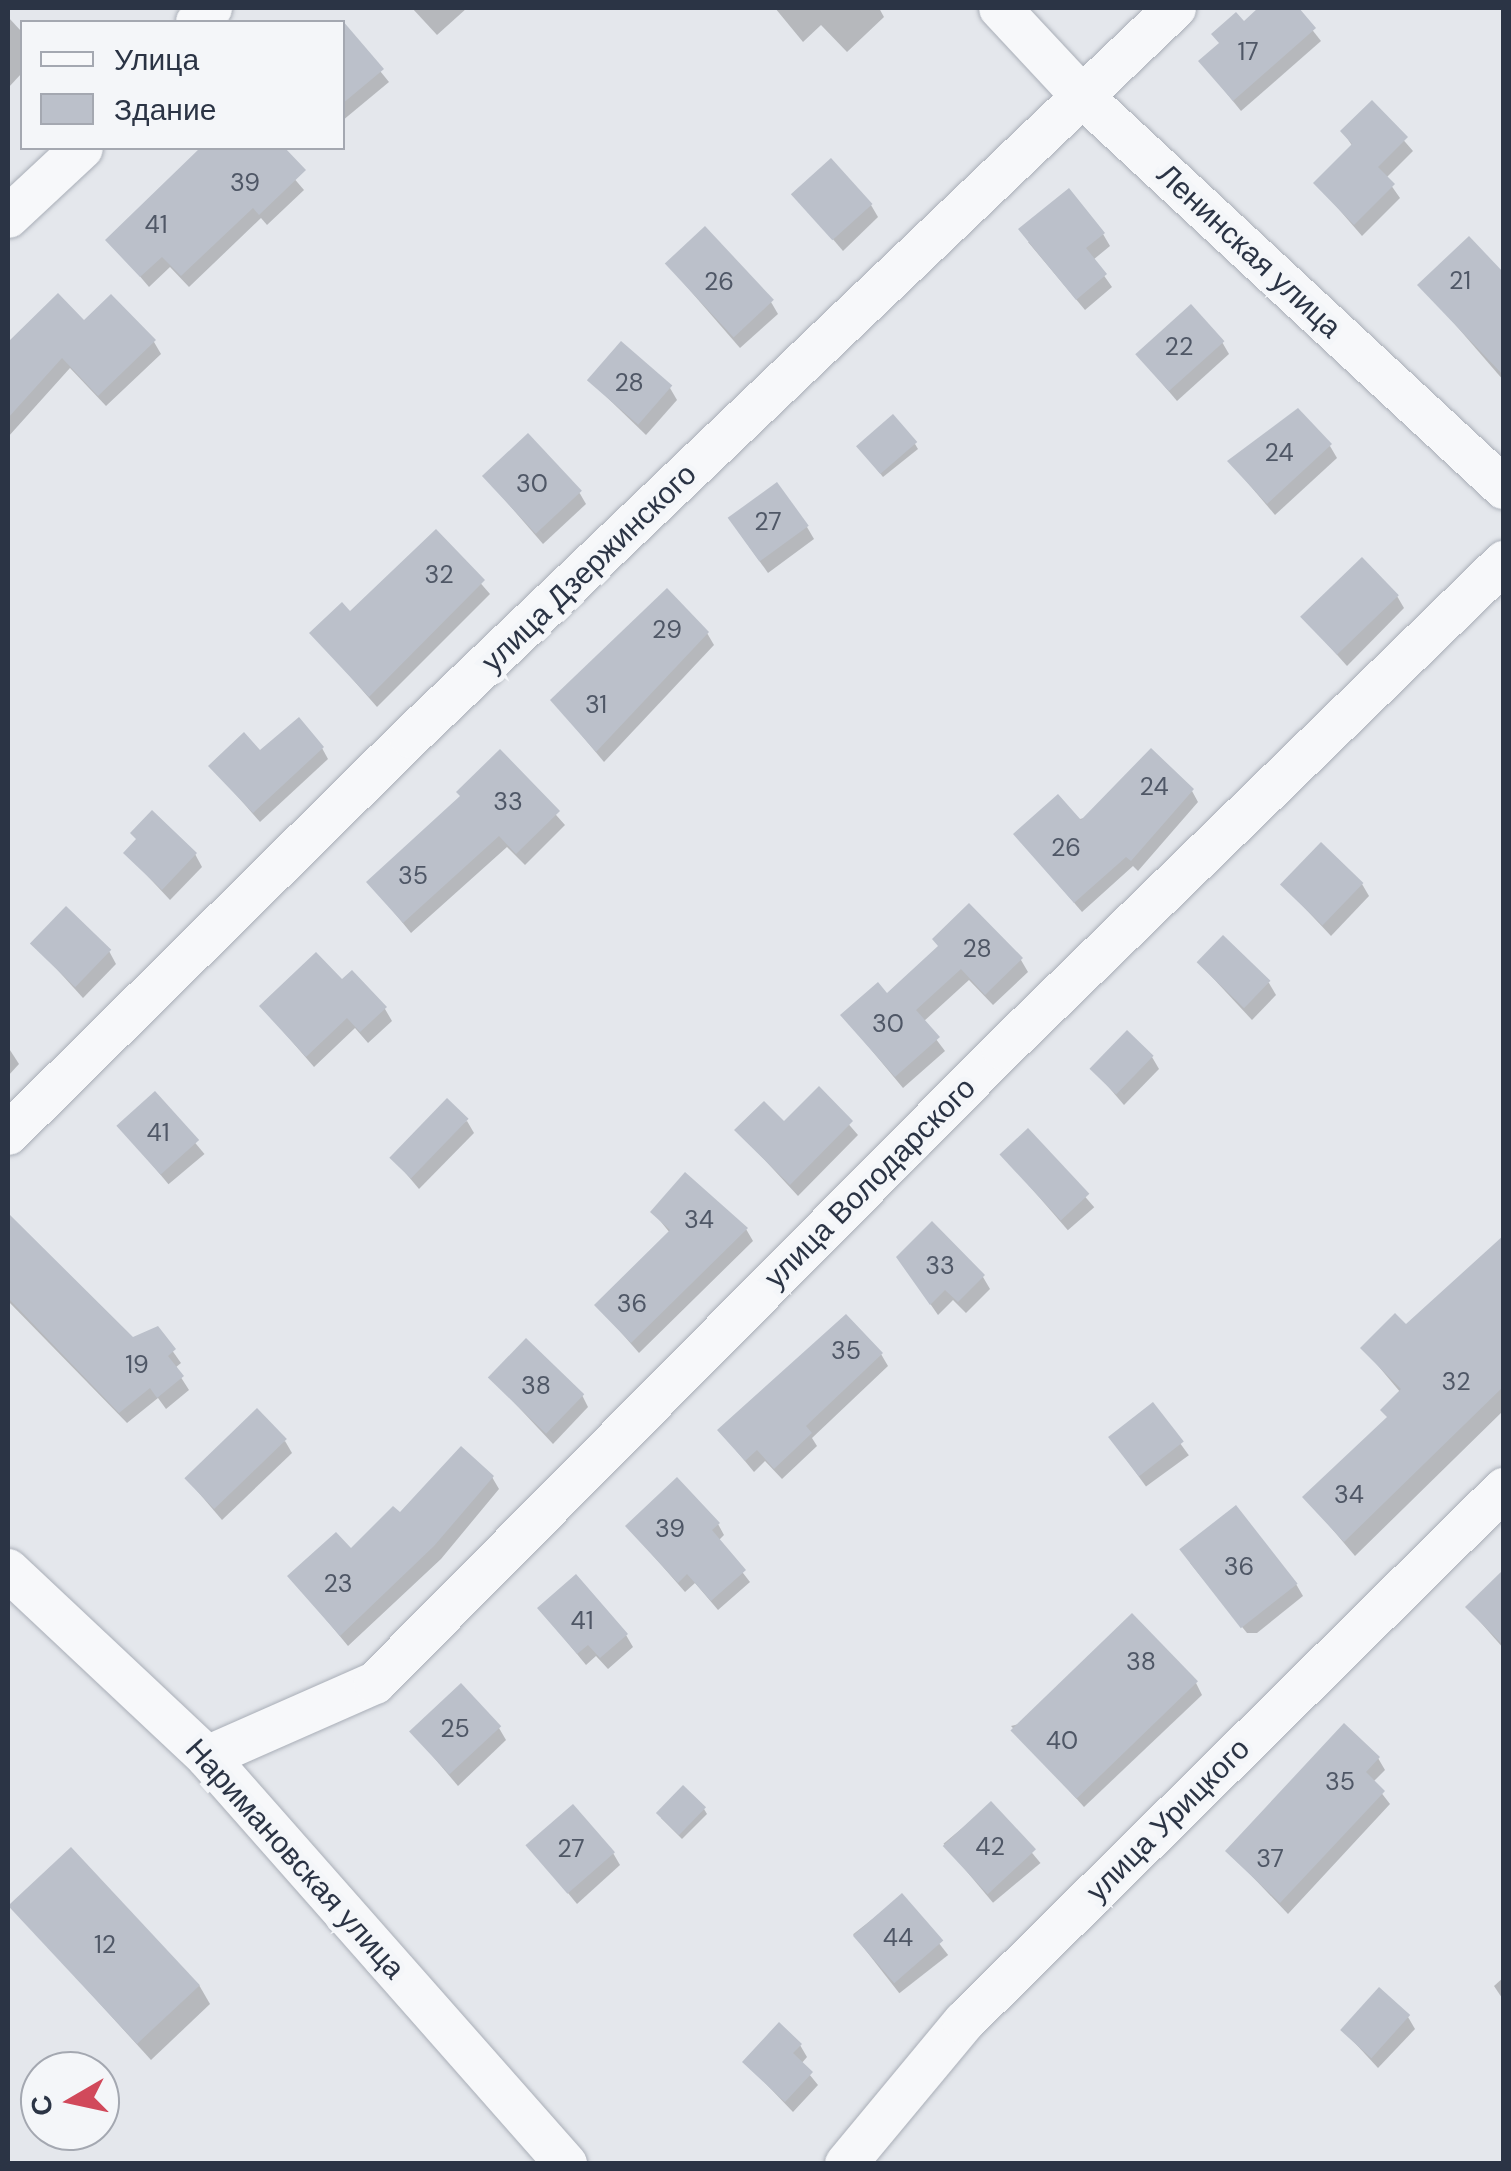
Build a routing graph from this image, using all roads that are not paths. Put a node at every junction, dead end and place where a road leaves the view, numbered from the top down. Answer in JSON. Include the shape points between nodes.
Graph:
{"nodes":[{"id":1,"x":1000,"y":8,"type":"edge"},
{"id":2,"x":1175,"y":8,"type":"edge"},
{"id":3,"x":1084,"y":97,"type":"junction"},
{"id":4,"x":80,"y":150,"type":"edge"},
{"id":5,"x":8,"y":217,"type":"edge"},
{"id":6,"x":1504,"y":488,"type":"edge"},
{"id":7,"x":1504,"y":562,"type":"edge"},
{"id":8,"x":8,"y":1134,"type":"edge"},
{"id":9,"x":1504,"y":1489,"type":"edge"},
{"id":10,"x":8,"y":1570,"type":"edge"},
{"id":11,"x":207,"y":1757,"type":"junction"},
{"id":12,"x":566,"y":2164,"type":"edge"},
{"id":13,"x":846,"y":2164,"type":"edge"}],
"edges":[{"from":1,"to":3,"type":"street","name":"Ленинская улица"},
{"from":2,"to":3,"type":"street","name":"улица Дзержинского"},
{"from":3,"to":6,"type":"street","name":"Ленинская улица"},
{"from":3,"to":8,"type":"street","name":"улица Дзержинского","via":[[425,724]]},
{"from":4,"to":5,"type":"street"},
{"from":7,"to":11,"type":"street","name":"улица Володарского","via":[[1002,1049],[375,1683]]},
{"from":9,"to":13,"type":"street","name":"улица Урицкого","via":[[964,2022]]},
{"from":10,"to":11,"type":"street","name":"Наримановская улица"},
{"from":11,"to":12,"type":"street","name":"Наримановская улица"}]}
